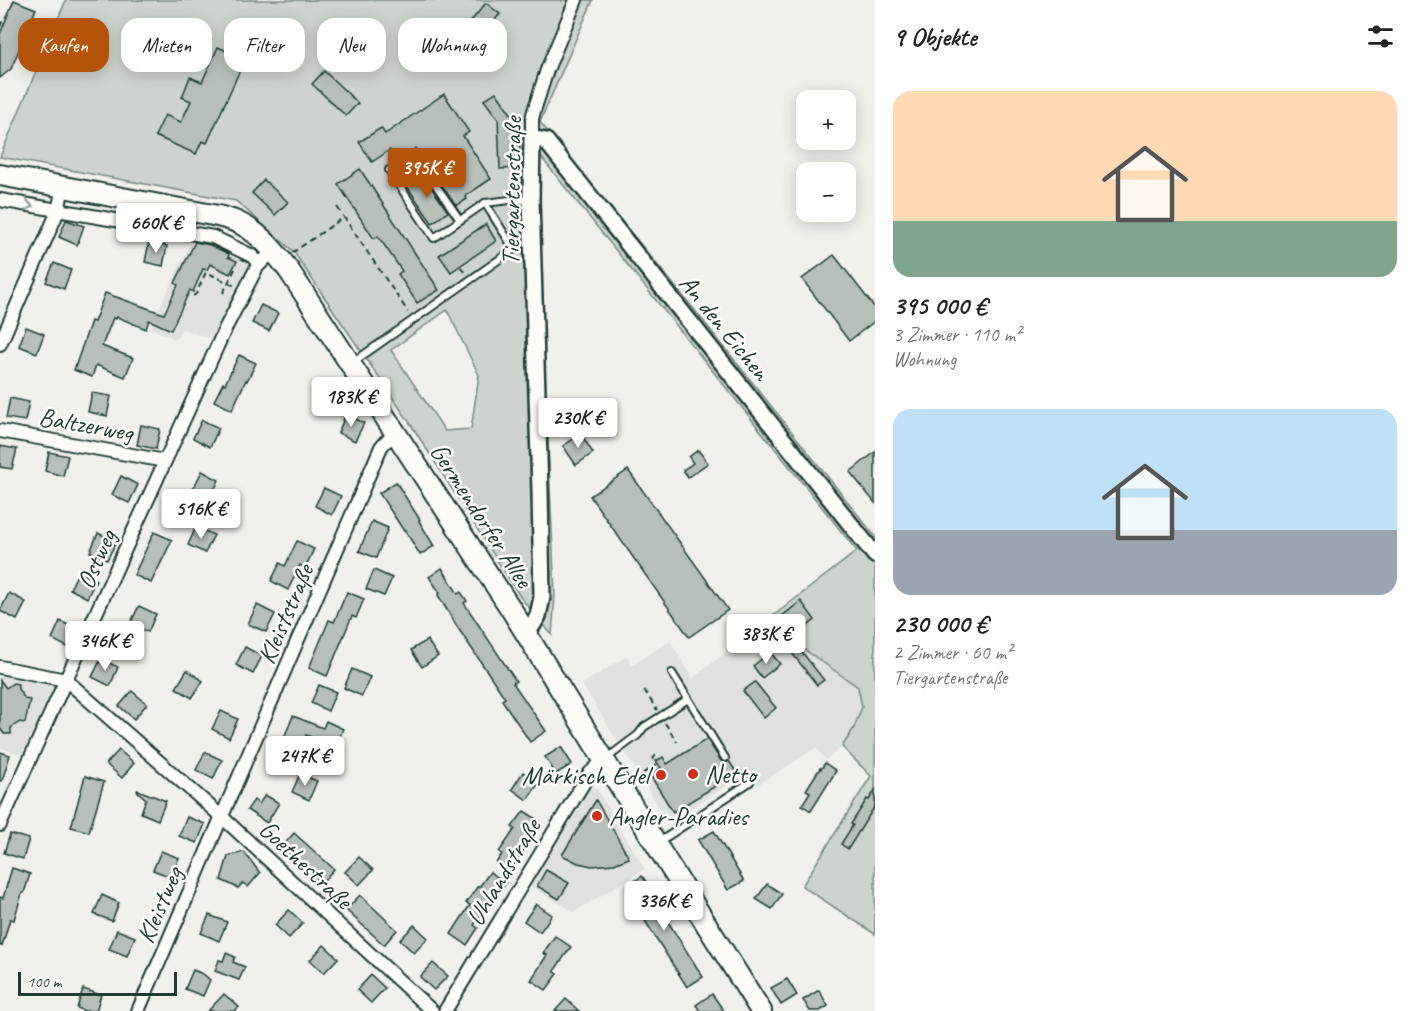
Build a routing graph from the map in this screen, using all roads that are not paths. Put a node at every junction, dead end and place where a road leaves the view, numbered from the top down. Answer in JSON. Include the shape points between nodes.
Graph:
{"nodes":[{"id":1,"x":576,"y":0,"type":"edge"},
{"id":2,"x":532,"y":139,"type":"junction"},
{"id":3,"x":389,"y":170,"type":"dead end"},
{"id":4,"x":0,"y":176,"type":"edge"},
{"id":5,"x":396,"y":180,"type":"junction"},
{"id":6,"x":63,"y":187,"type":"junction"},
{"id":7,"x":0,"y":200,"type":"edge"},
{"id":8,"x":531,"y":200,"type":"junction"},
{"id":9,"x":485,"y":203,"type":"junction"},
{"id":10,"x":58,"y":211,"type":"junction"},
{"id":11,"x":460,"y":220,"type":"junction"},
{"id":12,"x":523,"y":247,"type":"junction"},
{"id":13,"x":275,"y":256,"type":"junction"},
{"id":14,"x":0,"y":344,"type":"edge"},
{"id":15,"x":350,"y":363,"type":"junction"},
{"id":16,"x":0,"y":431,"type":"edge"},
{"id":17,"x":396,"y":434,"type":"junction"},
{"id":18,"x":165,"y":461,"type":"junction"},
{"id":19,"x":875,"y":555,"type":"edge"},
{"id":20,"x":540,"y":606,"type":"junction"},
{"id":21,"x":511,"y":609,"type":"junction"},
{"id":22,"x":526,"y":633,"type":"junction"},
{"id":23,"x":0,"y":667,"type":"edge"},
{"id":24,"x":672,"y":673,"type":"dead end"},
{"id":25,"x":66,"y":680,"type":"junction"},
{"id":26,"x":688,"y":699,"type":"junction"},
{"id":27,"x":725,"y":758,"type":"dead end"},
{"id":28,"x":604,"y":760,"type":"junction"},
{"id":29,"x":750,"y":782,"type":"dead end"},
{"id":30,"x":222,"y":817,"type":"junction"},
{"id":31,"x":0,"y":825,"type":"edge"},
{"id":32,"x":656,"y":844,"type":"junction"},
{"id":33,"x":754,"y":1008,"type":"edge"},
{"id":34,"x":138,"y":1011,"type":"edge"},
{"id":35,"x":432,"y":1011,"type":"edge"},
{"id":36,"x":445,"y":1011,"type":"edge"}],
"edges":[{"from":1,"to":2,"type":"street","name":"Tiergartenstraße","via":[[540,90],[532,119]]},
{"from":2,"to":8,"type":"street","name":"Tiergartenstraße"},
{"from":2,"to":19,"type":"street","name":"An den Eichen","via":[[546,141]]},
{"from":3,"to":5,"type":"lane"},
{"from":4,"to":6,"type":"main road","name":"Germendorfer Allee"},
{"from":5,"to":11,"type":"lane","via":[[421,164]]},
{"from":5,"to":11,"type":"lane","via":[[434,238]]},
{"from":6,"to":10,"type":"street"},
{"from":6,"to":13,"type":"main road","name":"Germendorfer Allee","via":[[240,223]]},
{"from":7,"to":10,"type":"street","one_way":true},
{"from":8,"to":9,"type":"lane"},
{"from":8,"to":12,"type":"street","name":"Tiergartenstraße"},
{"from":9,"to":11,"type":"lane"},
{"from":9,"to":12,"type":"lane"},
{"from":10,"to":13,"type":"street","via":[[213,237],[252,256]]},
{"from":10,"to":14,"type":"street"},
{"from":12,"to":15,"type":"lane"},
{"from":12,"to":20,"type":"street","name":"Tiergartenstraße","via":[[540,491]]},
{"from":13,"to":15,"type":"main road","name":"Germendorfer Allee","via":[[290,272]]},
{"from":13,"to":18,"type":"street","name":"Ostweg","via":[[244,291]]},
{"from":15,"to":17,"type":"main road","name":"Germendorfer Allee"},
{"from":16,"to":18,"type":"street","name":"Baltzerweg"},
{"from":17,"to":21,"type":"main road","name":"Germendorfer Allee"},
{"from":17,"to":30,"type":"street","name":"Kleiststraße","via":[[381,447]]},
{"from":18,"to":25,"type":"street","name":"Ostweg"},
{"from":20,"to":21,"type":"street"},
{"from":20,"to":22,"type":"street","name":"Tiergartenstraße"},
{"from":21,"to":22,"type":"main road","name":"Germendorfer Allee"},
{"from":22,"to":28,"type":"main road","name":"Germendorfer Allee"},
{"from":23,"to":25,"type":"street"},
{"from":24,"to":26,"type":"lane"},
{"from":25,"to":30,"type":"street","name":"Goethestraße"},
{"from":25,"to":31,"type":"street","name":"Ostweg"},
{"from":26,"to":27,"type":"lane"},
{"from":26,"to":28,"type":"lane","via":[[644,727]]},
{"from":28,"to":32,"type":"main road","name":"Germendorfer Allee"},
{"from":28,"to":36,"type":"street","name":"Uhlandstraße","via":[[589,774]]},
{"from":29,"to":32,"type":"lane"},
{"from":30,"to":34,"type":"street","name":"Kleistweg"},
{"from":30,"to":35,"type":"street","name":"Goethestraße"},
{"from":32,"to":33,"type":"main road","name":"Germendorfer Allee"}]}
